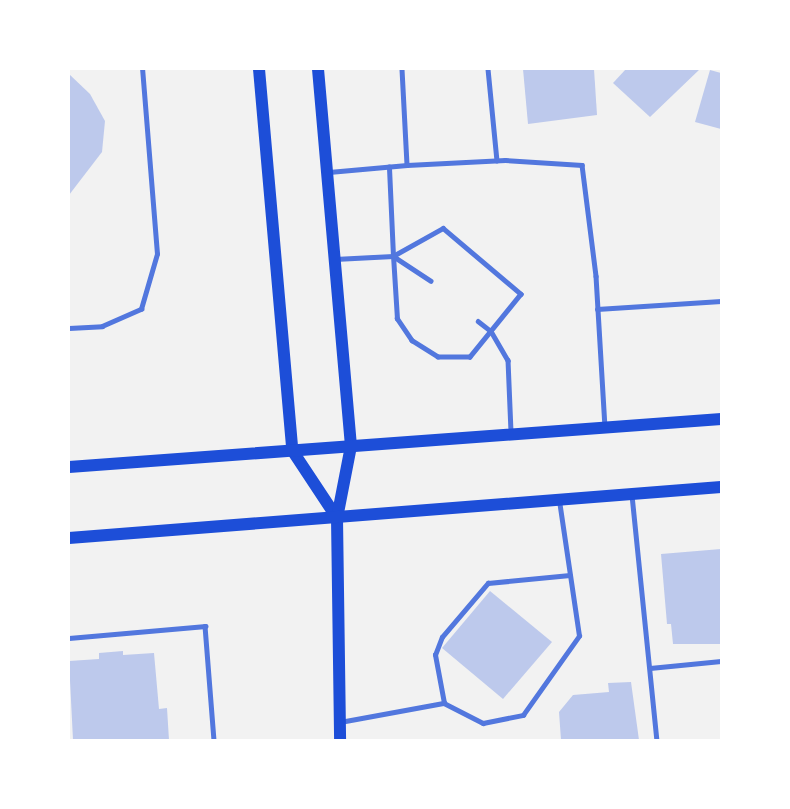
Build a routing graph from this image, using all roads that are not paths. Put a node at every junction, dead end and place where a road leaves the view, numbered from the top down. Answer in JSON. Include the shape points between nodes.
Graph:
{"nodes":[{"id":1,"x":142,"y":69,"type":"edge"},
{"id":2,"x":259,"y":69,"type":"edge"},
{"id":3,"x":318,"y":69,"type":"edge"},
{"id":4,"x":402,"y":69,"type":"edge"},
{"id":5,"x":488,"y":69,"type":"edge"},
{"id":6,"x":497,"y":160,"type":"junction"},
{"id":7,"x":408,"y":165,"type":"junction"},
{"id":8,"x":389,"y":167,"type":"junction"},
{"id":9,"x":327,"y":172,"type":"junction"},
{"id":10,"x":393,"y":256,"type":"junction"},
{"id":11,"x":335,"y":259,"type":"junction"},
{"id":12,"x":431,"y":282,"type":"dead end"},
{"id":13,"x":721,"y":301,"type":"edge"},
{"id":14,"x":597,"y":309,"type":"junction"},
{"id":15,"x":478,"y":321,"type":"dead end"},
{"id":16,"x":69,"y":328,"type":"edge"},
{"id":17,"x":491,"y":331,"type":"junction"},
{"id":18,"x":721,"y":419,"type":"edge"},
{"id":19,"x":605,"y":427,"type":"junction"},
{"id":20,"x":510,"y":432,"type":"junction"},
{"id":21,"x":351,"y":446,"type":"junction"},
{"id":22,"x":292,"y":450,"type":"junction"},
{"id":23,"x":69,"y":467,"type":"edge"},
{"id":24,"x":721,"y":487,"type":"edge"},
{"id":25,"x":632,"y":495,"type":"junction"},
{"id":26,"x":559,"y":500,"type":"junction"},
{"id":27,"x":337,"y":518,"type":"junction"},
{"id":28,"x":69,"y":538,"type":"edge"},
{"id":29,"x":570,"y":575,"type":"junction"},
{"id":30,"x":69,"y":638,"type":"edge"},
{"id":31,"x":721,"y":661,"type":"edge"},
{"id":32,"x":650,"y":668,"type":"junction"},
{"id":33,"x":444,"y":704,"type":"junction"},
{"id":34,"x":340,"y":722,"type":"junction"},
{"id":35,"x":214,"y":740,"type":"edge"},
{"id":36,"x":340,"y":740,"type":"edge"},
{"id":37,"x":657,"y":740,"type":"edge"}],
"edges":[{"from":1,"to":16,"type":"lane","via":[[157,254],[141,309],[102,326]]},
{"from":2,"to":22,"type":"main road"},
{"from":3,"to":9,"type":"main road"},
{"from":4,"to":7,"type":"lane"},
{"from":5,"to":6,"type":"lane"},
{"from":6,"to":7,"type":"lane"},
{"from":6,"to":14,"type":"lane","via":[[582,165]]},
{"from":7,"to":8,"type":"lane"},
{"from":8,"to":9,"type":"lane"},
{"from":8,"to":10,"type":"lane"},
{"from":9,"to":11,"type":"main road"},
{"from":10,"to":11,"type":"lane"},
{"from":10,"to":12,"type":"lane"},
{"from":10,"to":17,"type":"lane","via":[[397,319],[412,341],[438,357],[456,360],[470,357]]},
{"from":10,"to":17,"type":"lane","via":[[443,228],[521,294]]},
{"from":11,"to":21,"type":"main road"},
{"from":13,"to":14,"type":"lane"},
{"from":14,"to":19,"type":"lane"},
{"from":15,"to":17,"type":"lane"},
{"from":17,"to":20,"type":"lane","via":[[508,360]]},
{"from":18,"to":19,"type":"main road"},
{"from":19,"to":20,"type":"main road"},
{"from":20,"to":21,"type":"main road"},
{"from":21,"to":22,"type":"main road"},
{"from":21,"to":27,"type":"main road"},
{"from":22,"to":23,"type":"main road"},
{"from":22,"to":27,"type":"main road"},
{"from":24,"to":25,"type":"main road"},
{"from":25,"to":26,"type":"main road"},
{"from":25,"to":32,"type":"lane"},
{"from":26,"to":27,"type":"main road"},
{"from":26,"to":29,"type":"lane"},
{"from":27,"to":28,"type":"main road"},
{"from":27,"to":34,"type":"main road"},
{"from":29,"to":33,"type":"lane","via":[[488,583],[442,637],[435,655]]},
{"from":29,"to":33,"type":"lane","via":[[579,636],[523,715],[483,723]]},
{"from":30,"to":35,"type":"lane","via":[[205,626]]},
{"from":31,"to":32,"type":"lane"},
{"from":32,"to":37,"type":"lane"},
{"from":33,"to":34,"type":"lane"},
{"from":34,"to":36,"type":"main road"}]}
